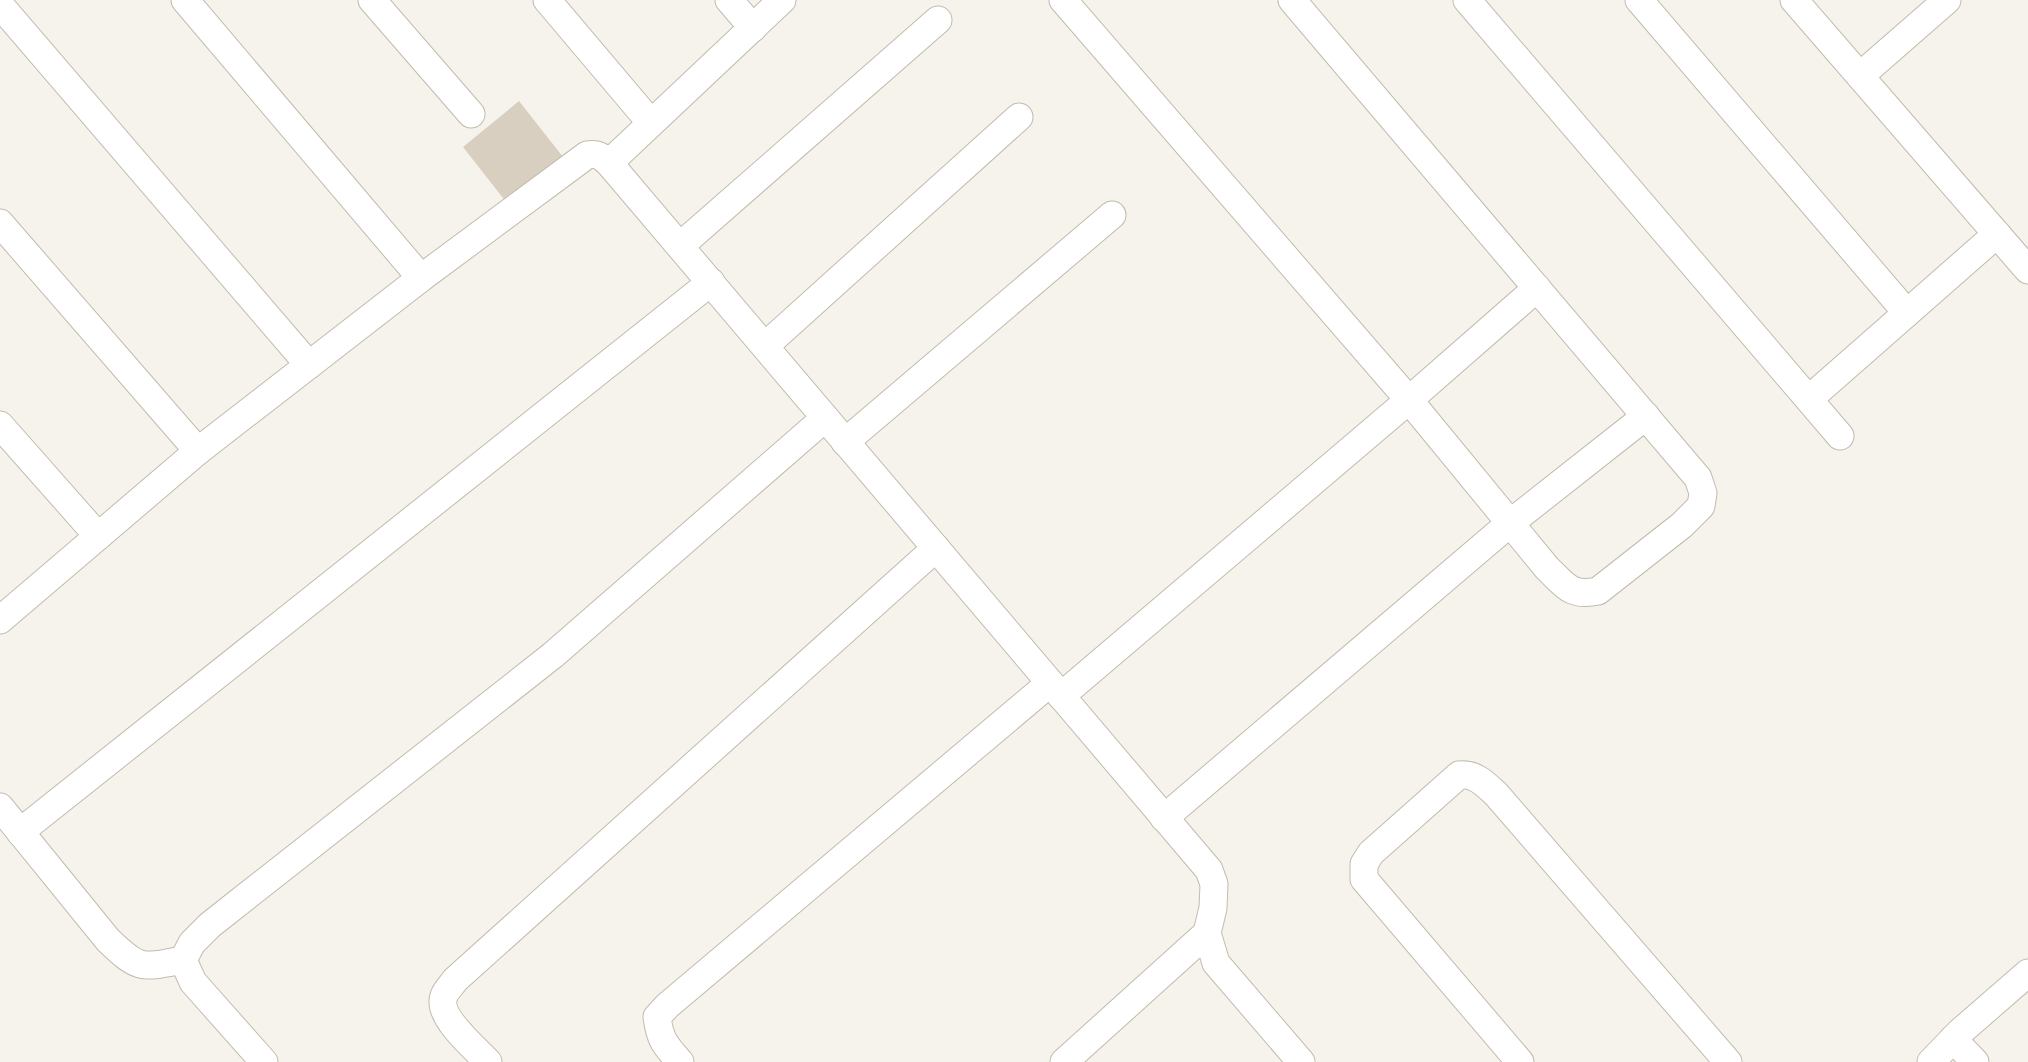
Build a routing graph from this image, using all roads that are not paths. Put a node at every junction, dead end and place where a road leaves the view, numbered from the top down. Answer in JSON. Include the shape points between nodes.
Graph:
{"nodes":[{"id":1,"x":185,"y":0,"type":"edge"},
{"id":2,"x":372,"y":0,"type":"edge"},
{"id":3,"x":547,"y":0,"type":"edge"},
{"id":4,"x":729,"y":0,"type":"edge"},
{"id":5,"x":782,"y":0,"type":"edge"},
{"id":6,"x":1063,"y":0,"type":"edge"},
{"id":7,"x":1292,"y":0,"type":"edge"},
{"id":8,"x":1467,"y":0,"type":"edge"},
{"id":9,"x":1639,"y":0,"type":"edge"},
{"id":10,"x":1794,"y":0,"type":"edge"},
{"id":11,"x":1947,"y":0,"type":"edge"},
{"id":12,"x":0,"y":5,"type":"edge"},
{"id":13,"x":938,"y":20,"type":"dead end"},
{"id":14,"x":753,"y":28,"type":"junction"},
{"id":15,"x":1860,"y":76,"type":"junction"},
{"id":16,"x":471,"y":114,"type":"dead end"},
{"id":17,"x":1020,"y":117,"type":"dead end"},
{"id":18,"x":651,"y":123,"type":"junction"},
{"id":19,"x":609,"y":162,"type":"junction"},
{"id":20,"x":1112,"y":215,"type":"dead end"},
{"id":21,"x":0,"y":223,"type":"edge"},
{"id":22,"x":1997,"y":234,"type":"junction"},
{"id":23,"x":680,"y":246,"type":"junction"},
{"id":24,"x":2028,"y":270,"type":"edge"},
{"id":25,"x":421,"y":278,"type":"junction"},
{"id":26,"x":711,"y":282,"type":"junction"},
{"id":27,"x":1537,"y":288,"type":"junction"},
{"id":28,"x":1907,"y":313,"type":"junction"},
{"id":29,"x":765,"y":346,"type":"junction"},
{"id":30,"x":309,"y":364,"type":"junction"},
{"id":31,"x":1809,"y":399,"type":"junction"},
{"id":32,"x":1409,"y":400,"type":"junction"},
{"id":33,"x":1646,"y":416,"type":"junction"},
{"id":34,"x":825,"y":418,"type":"junction"},
{"id":35,"x":0,"y":425,"type":"edge"},
{"id":36,"x":1840,"y":436,"type":"dead end"},
{"id":37,"x":845,"y":442,"type":"junction"},
{"id":38,"x":198,"y":452,"type":"junction"},
{"id":39,"x":1509,"y":524,"type":"junction"},
{"id":40,"x":98,"y":536,"type":"junction"},
{"id":41,"x":936,"y":548,"type":"junction"},
{"id":42,"x":0,"y":620,"type":"edge"},
{"id":43,"x":1055,"y":689,"type":"junction"},
{"id":44,"x":0,"y":807,"type":"edge"},
{"id":45,"x":1164,"y":818,"type":"junction"},
{"id":46,"x":20,"y":832,"type":"junction"},
{"id":47,"x":1207,"y":933,"type":"junction"},
{"id":48,"x":183,"y":960,"type":"junction"},
{"id":49,"x":2028,"y":973,"type":"edge"},
{"id":50,"x":1953,"y":1039,"type":"junction"},
{"id":51,"x":264,"y":1062,"type":"edge"},
{"id":52,"x":488,"y":1062,"type":"edge"},
{"id":53,"x":680,"y":1062,"type":"edge"},
{"id":54,"x":1064,"y":1062,"type":"edge"},
{"id":55,"x":1301,"y":1062,"type":"edge"},
{"id":56,"x":1520,"y":1062,"type":"edge"},
{"id":57,"x":1728,"y":1062,"type":"edge"},
{"id":58,"x":1931,"y":1062,"type":"edge"},
{"id":59,"x":1975,"y":1062,"type":"edge"}],
"edges":[{"from":1,"to":25,"type":"street"},
{"from":2,"to":16,"type":"street"},
{"from":3,"to":18,"type":"street"},
{"from":4,"to":14,"type":"street"},
{"from":5,"to":14,"type":"street"},
{"from":6,"to":32,"type":"street"},
{"from":7,"to":27,"type":"street"},
{"from":8,"to":31,"type":"street"},
{"from":9,"to":28,"type":"street"},
{"from":10,"to":15,"type":"street"},
{"from":11,"to":15,"type":"street"},
{"from":12,"to":30,"type":"street"},
{"from":13,"to":23,"type":"street"},
{"from":14,"to":18,"type":"street"},
{"from":15,"to":22,"type":"street"},
{"from":17,"to":29,"type":"street"},
{"from":18,"to":19,"type":"street"},
{"from":19,"to":23,"type":"street"},
{"from":19,"to":25,"type":"street","via":[[600,155],[587,155]]},
{"from":20,"to":37,"type":"street"},
{"from":21,"to":38,"type":"street"},
{"from":22,"to":24,"type":"street"},
{"from":22,"to":28,"type":"street"},
{"from":23,"to":26,"type":"street"},
{"from":25,"to":30,"type":"street"},
{"from":26,"to":29,"type":"street"},
{"from":26,"to":46,"type":"street"},
{"from":27,"to":32,"type":"street"},
{"from":27,"to":33,"type":"street"},
{"from":28,"to":31,"type":"street"},
{"from":29,"to":34,"type":"street"},
{"from":30,"to":38,"type":"street"},
{"from":31,"to":36,"type":"street"},
{"from":32,"to":39,"type":"street"},
{"from":32,"to":43,"type":"street"},
{"from":33,"to":39,"type":"street"},
{"from":33,"to":39,"type":"street","via":[[1701,485],[1701,506],[1682,525],[1598,591],[1584,594],[1569,589]]},
{"from":34,"to":37,"type":"street"},
{"from":34,"to":48,"type":"street","via":[[553,655],[210,925],[192,943]]},
{"from":35,"to":40,"type":"street"},
{"from":37,"to":41,"type":"street"},
{"from":38,"to":40,"type":"street"},
{"from":39,"to":45,"type":"street"},
{"from":40,"to":42,"type":"street"},
{"from":41,"to":43,"type":"street"},
{"from":41,"to":52,"type":"street","via":[[455,980],[444,996],[443,1007],[450,1022]]},
{"from":43,"to":45,"type":"street"},
{"from":43,"to":53,"type":"street","via":[[667,1005],[657,1017],[659,1031]]},
{"from":44,"to":46,"type":"street"},
{"from":45,"to":47,"type":"street","via":[[1209,870],[1214,884]]},
{"from":46,"to":48,"type":"street","via":[[128,960],[141,966]]},
{"from":47,"to":54,"type":"street"},
{"from":47,"to":55,"type":"street","via":[[1216,963]]},
{"from":48,"to":51,"type":"street","via":[[193,982]]},
{"from":49,"to":50,"type":"street"},
{"from":50,"to":58,"type":"street"},
{"from":50,"to":59,"type":"street"},
{"from":56,"to":57,"type":"street","via":[[1364,879],[1364,864],[1371,853],[1459,775],[1468,774],[1496,794]]}]}
